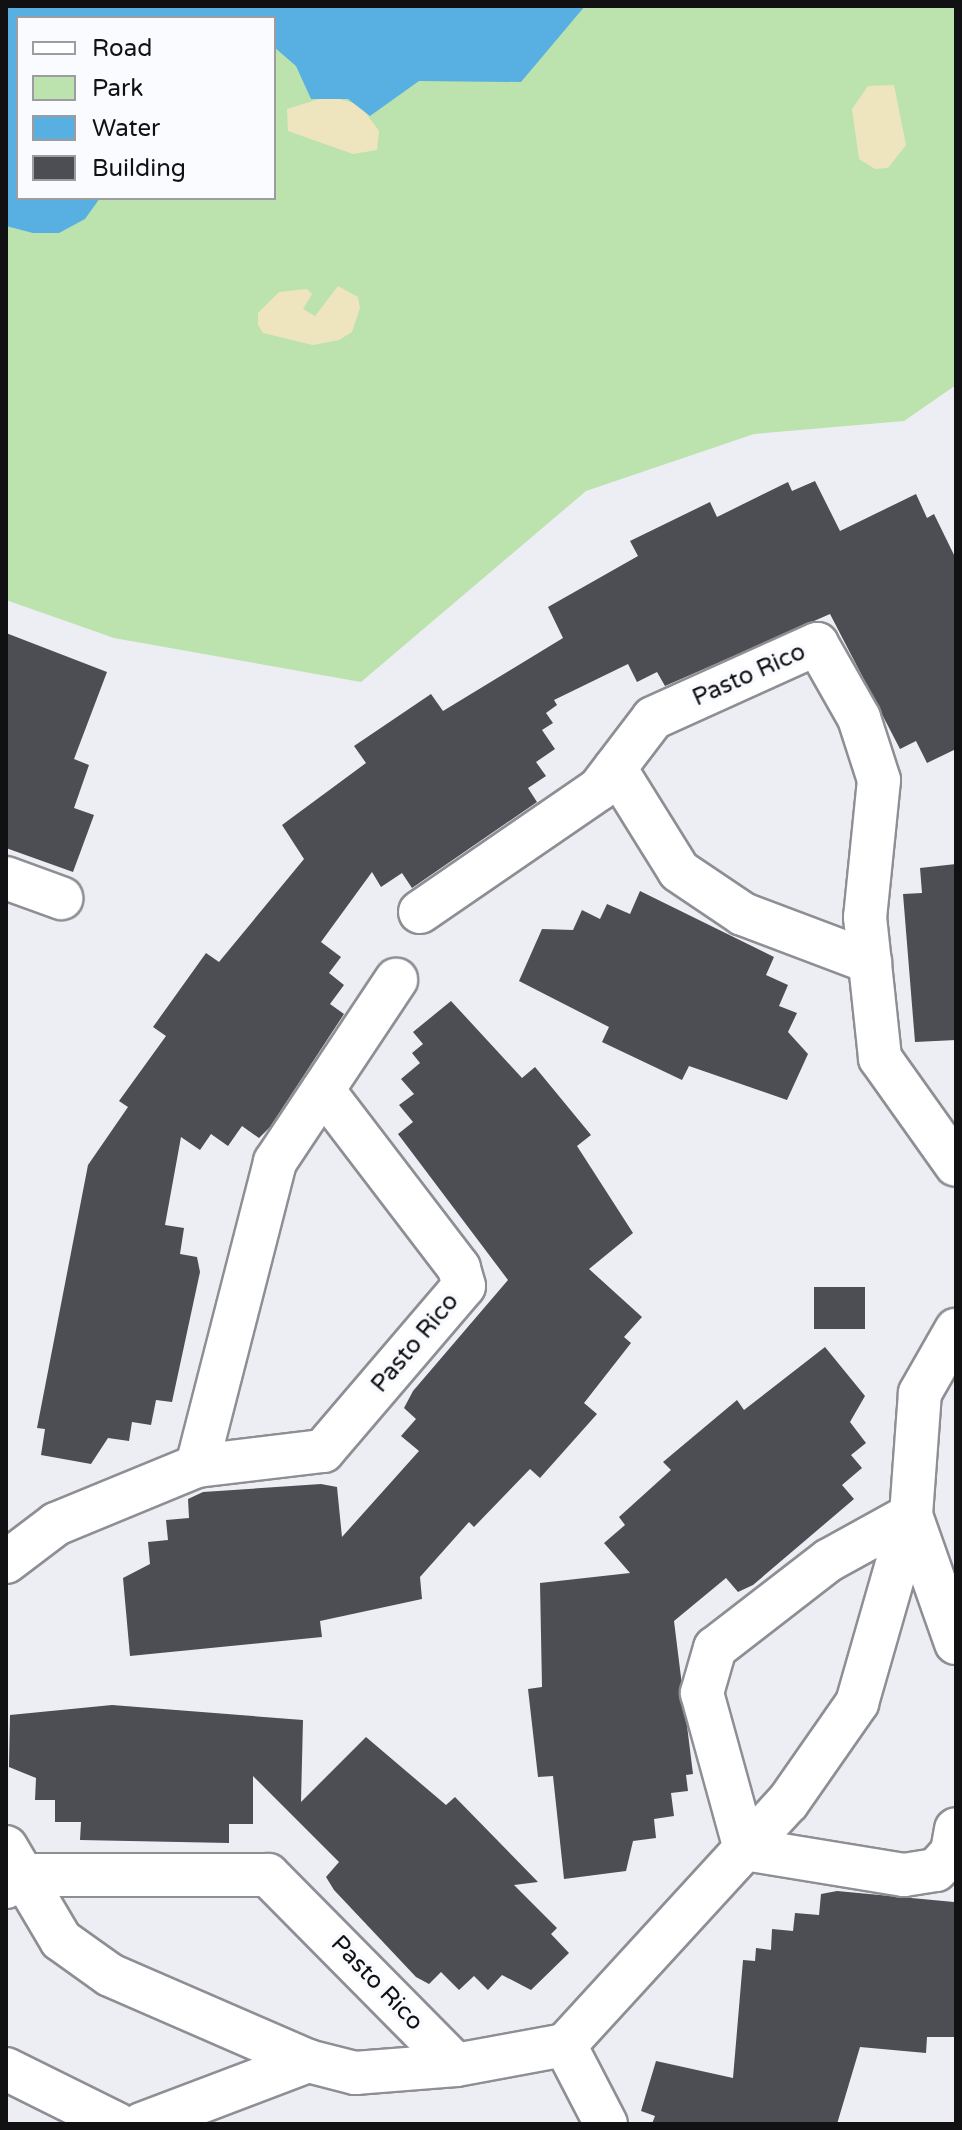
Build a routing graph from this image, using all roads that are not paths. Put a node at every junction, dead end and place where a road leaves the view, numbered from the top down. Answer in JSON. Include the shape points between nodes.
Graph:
{"nodes":[{"id":1,"x":615,"y":768,"type":"junction"},
{"id":2,"x":6,"y":878,"type":"edge"},
{"id":3,"x":61,"y":898,"type":"dead end"},
{"id":4,"x":420,"y":912,"type":"dead end"},
{"id":5,"x":870,"y":962,"type":"junction"},
{"id":6,"x":396,"y":980,"type":"dead end"},
{"id":7,"x":323,"y":1090,"type":"junction"},
{"id":8,"x":956,"y":1165,"type":"edge"},
{"id":9,"x":956,"y":1330,"type":"edge"},
{"id":10,"x":197,"y":1466,"type":"junction"},
{"id":11,"x":911,"y":1515,"type":"junction"},
{"id":12,"x":6,"y":1562,"type":"edge"},
{"id":13,"x":956,"y":1643,"type":"edge"},
{"id":14,"x":956,"y":1829,"type":"edge"},
{"id":15,"x":745,"y":1849,"type":"junction"},
{"id":16,"x":11,"y":1870,"type":"edge"},
{"id":17,"x":565,"y":2045,"type":"junction"},
{"id":18,"x":308,"y":2061,"type":"junction"},
{"id":19,"x":456,"y":2065,"type":"junction"},
{"id":20,"x":6,"y":2069,"type":"edge"},
{"id":21,"x":117,"y":2124,"type":"edge"},
{"id":22,"x":142,"y":2124,"type":"edge"},
{"id":23,"x":606,"y":2124,"type":"edge"}],
"edges":[{"from":1,"to":4,"type":"street","name":"Pasto Rico","via":[[599,789]]},
{"from":1,"to":5,"type":"street","via":[[679,871],[743,914]]},
{"from":1,"to":5,"type":"street","name":"Pasto Rico","via":[[653,718],[817,644],[859,718],[879,780],[865,917]]},
{"from":2,"to":3,"type":"street"},
{"from":5,"to":8,"type":"street","name":"Pasto Rico","via":[[880,1058]]},
{"from":6,"to":7,"type":"street"},
{"from":7,"to":10,"type":"street","via":[[275,1162]]},
{"from":7,"to":10,"type":"street","name":"Pasto Rico","via":[[459,1268],[464,1286],[323,1451]]},
{"from":9,"to":11,"type":"street","via":[[920,1393]]},
{"from":10,"to":12,"type":"street","name":"Pasto Rico","via":[[56,1524]]},
{"from":11,"to":13,"type":"street"},
{"from":11,"to":15,"type":"street","via":[[857,1703],[788,1802]]},
{"from":11,"to":15,"type":"street","via":[[829,1560],[715,1648],[702,1693]]},
{"from":14,"to":15,"type":"street","via":[[952,1852],[936,1870],[904,1875]]},
{"from":15,"to":17,"type":"street"},
{"from":16,"to":18,"type":"street","name":"Pasto Rico","via":[[61,1940],[110,1975]]},
{"from":16,"to":19,"type":"street","name":"Pasto Rico","via":[[268,1875]]},
{"from":17,"to":19,"type":"street","name":"Pasto Rico"},
{"from":17,"to":23,"type":"street"},
{"from":18,"to":19,"type":"street","name":"Pasto Rico","via":[[355,2073]]},
{"from":18,"to":22,"type":"street"},
{"from":20,"to":21,"type":"street"}]}
